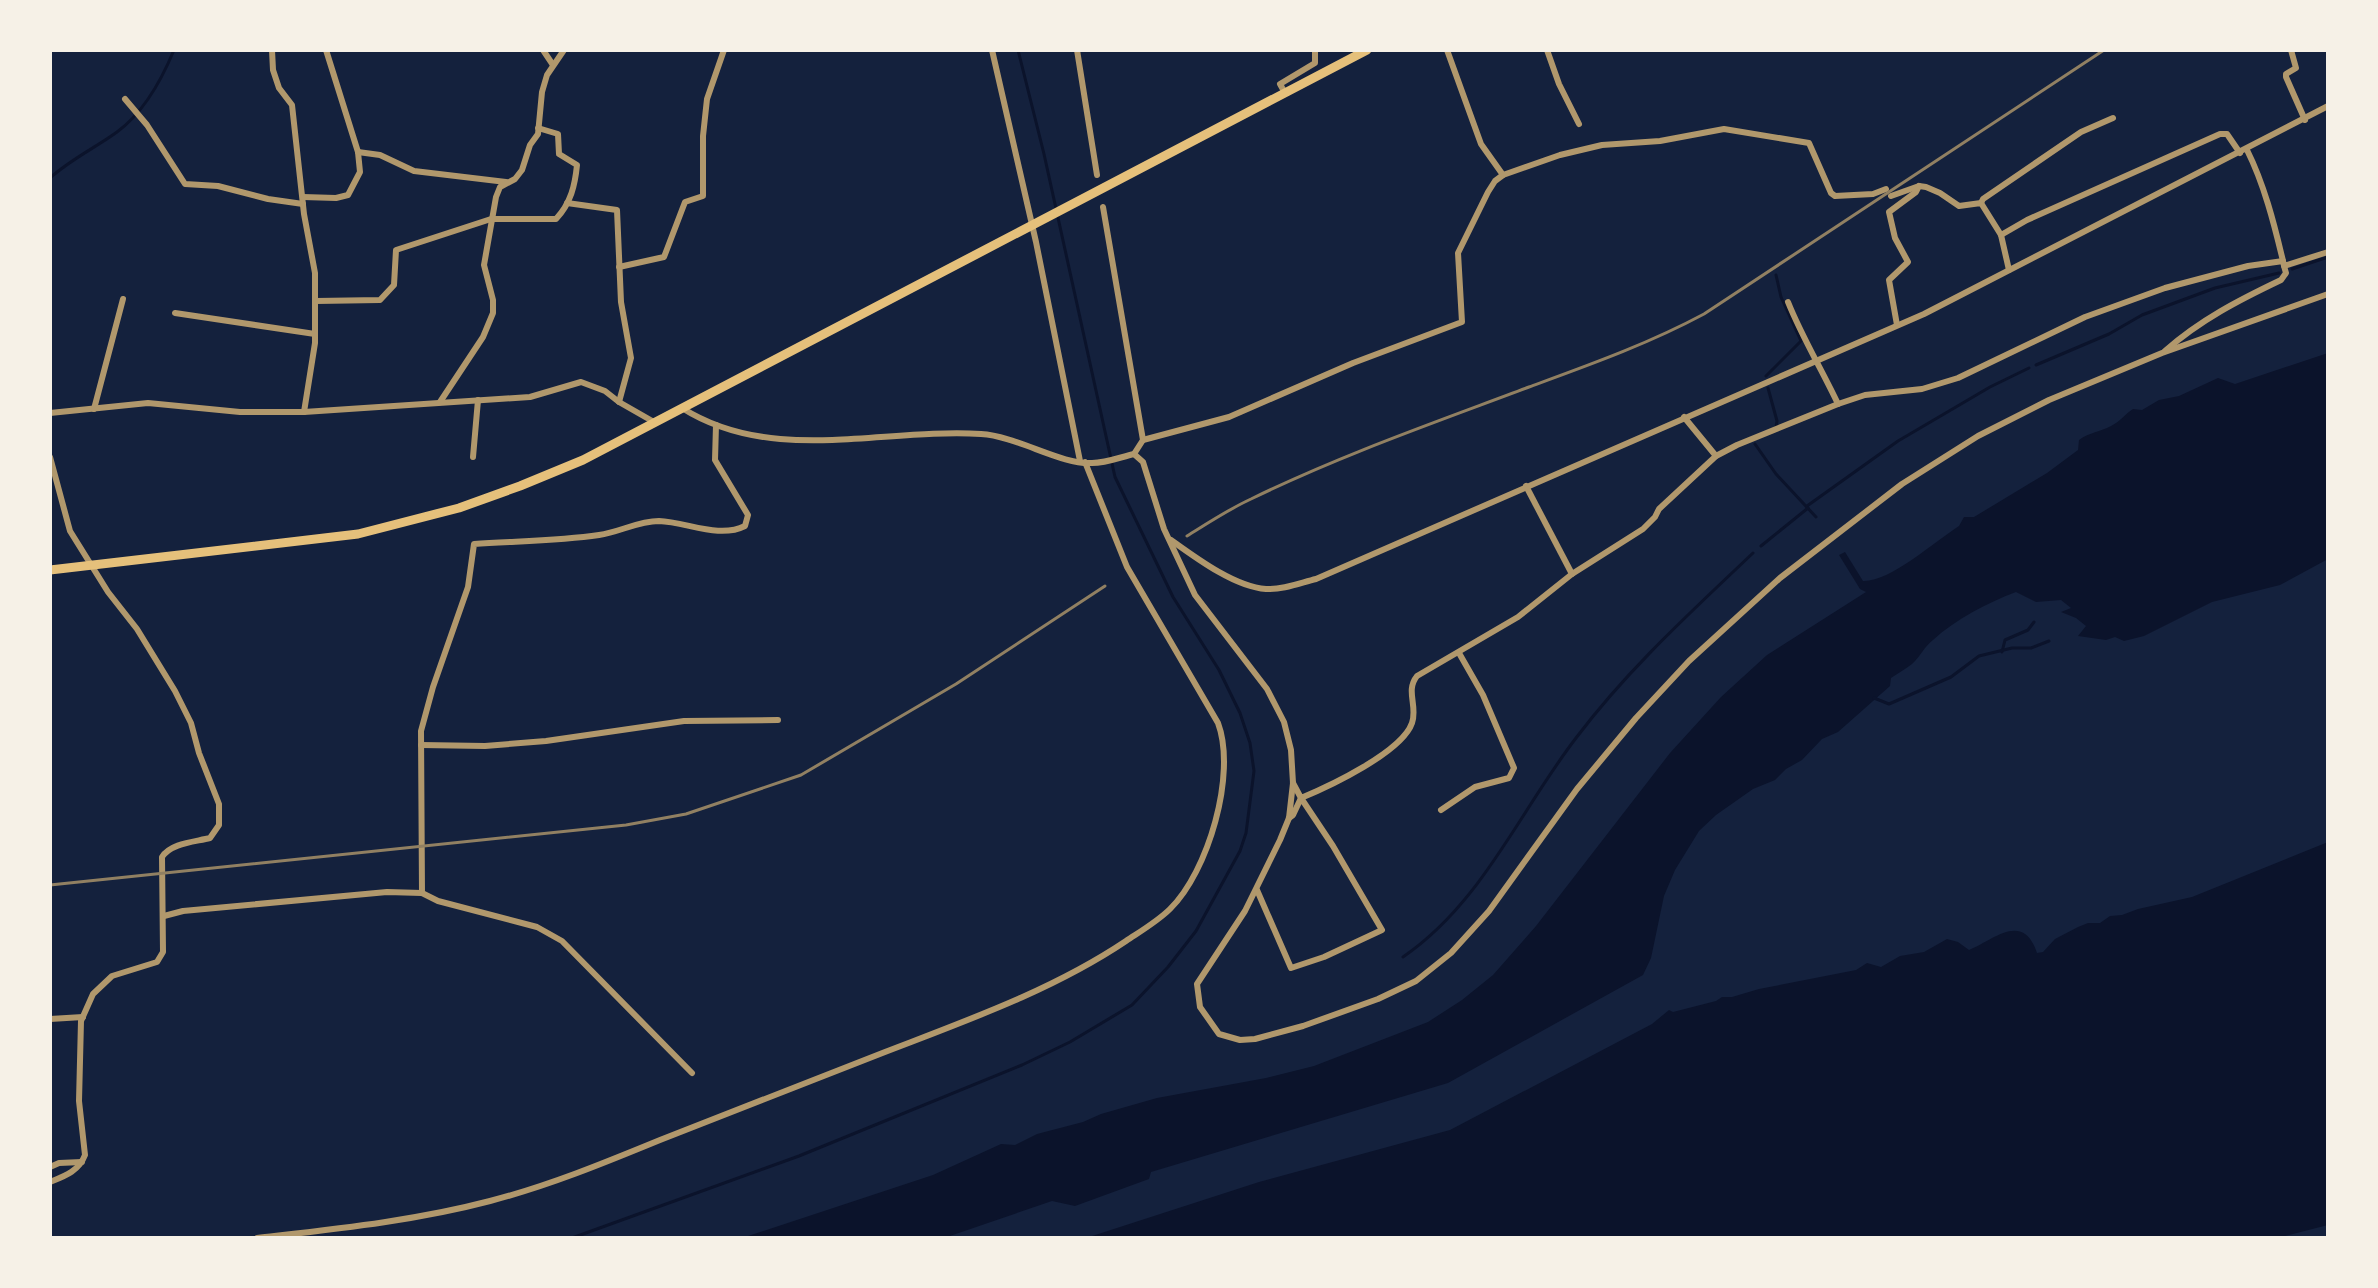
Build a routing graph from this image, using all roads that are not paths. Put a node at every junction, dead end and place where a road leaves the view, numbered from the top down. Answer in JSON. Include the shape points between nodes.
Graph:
{"nodes":[{"id":1,"x":272,"y":50,"type":"edge"},
{"id":2,"x":326,"y":50,"type":"edge"},
{"id":3,"x":543,"y":50,"type":"edge"},
{"id":4,"x":564,"y":50,"type":"edge"},
{"id":5,"x":724,"y":50,"type":"edge"},
{"id":6,"x":992,"y":50,"type":"edge"},
{"id":7,"x":1077,"y":50,"type":"edge"},
{"id":8,"x":1315,"y":50,"type":"edge"},
{"id":9,"x":1367,"y":50,"type":"edge"},
{"id":10,"x":1547,"y":50,"type":"edge"},
{"id":11,"x":2291,"y":50,"type":"edge"},
{"id":12,"x":1452,"y":51,"type":"edge"},
{"id":13,"x":553,"y":65,"type":"junction"},
{"id":14,"x":1285,"y":93,"type":"junction"},
{"id":15,"x":125,"y":99,"type":"dead end"},
{"id":16,"x":2328,"y":106,"type":"edge"},
{"id":17,"x":2113,"y":118,"type":"dead end"},
{"id":18,"x":2305,"y":120,"type":"junction"},
{"id":19,"x":1579,"y":124,"type":"dead end"},
{"id":20,"x":538,"y":128,"type":"junction"},
{"id":21,"x":2243,"y":151,"type":"junction"},
{"id":22,"x":358,"y":152,"type":"junction"},
{"id":23,"x":1097,"y":175,"type":"dead end"},
{"id":24,"x":1503,"y":175,"type":"junction"},
{"id":25,"x":506,"y":182,"type":"junction"},
{"id":26,"x":1919,"y":186,"type":"junction"},
{"id":27,"x":1886,"y":189,"type":"dead end"},
{"id":28,"x":1891,"y":196,"type":"dead end"},
{"id":29,"x":303,"y":200,"type":"junction"},
{"id":30,"x":567,"y":203,"type":"junction"},
{"id":31,"x":1981,"y":203,"type":"junction"},
{"id":32,"x":1103,"y":207,"type":"dead end"},
{"id":33,"x":491,"y":219,"type":"junction"},
{"id":34,"x":1036,"y":223,"type":"junction"},
{"id":35,"x":2001,"y":235,"type":"junction"},
{"id":36,"x":2328,"y":252,"type":"edge"},
{"id":37,"x":2284,"y":263,"type":"junction"},
{"id":38,"x":619,"y":267,"type":"junction"},
{"id":39,"x":2009,"y":270,"type":"junction"},
{"id":40,"x":2328,"y":294,"type":"edge"},
{"id":41,"x":123,"y":299,"type":"dead end"},
{"id":42,"x":316,"y":301,"type":"junction"},
{"id":43,"x":1788,"y":302,"type":"dead end"},
{"id":44,"x":175,"y":313,"type":"dead end"},
{"id":45,"x":1897,"y":325,"type":"junction"},
{"id":46,"x":315,"y":334,"type":"junction"},
{"id":47,"x":2162,"y":353,"type":"junction"},
{"id":48,"x":1817,"y":360,"type":"junction"},
{"id":49,"x":478,"y":400,"type":"junction"},
{"id":50,"x":440,"y":402,"type":"junction"},
{"id":51,"x":619,"y":402,"type":"junction"},
{"id":52,"x":1838,"y":404,"type":"junction"},
{"id":53,"x":682,"y":407,"type":"junction"},
{"id":54,"x":94,"y":409,"type":"junction"},
{"id":55,"x":304,"y":412,"type":"junction"},
{"id":56,"x":50,"y":413,"type":"edge"},
{"id":57,"x":1684,"y":417,"type":"junction"},
{"id":58,"x":654,"y":422,"type":"junction"},
{"id":59,"x":716,"y":425,"type":"junction"},
{"id":60,"x":1143,"y":440,"type":"junction"},
{"id":61,"x":1134,"y":454,"type":"junction"},
{"id":62,"x":1716,"y":456,"type":"junction"},
{"id":63,"x":50,"y":457,"type":"edge"},
{"id":64,"x":473,"y":457,"type":"dead end"},
{"id":65,"x":1085,"y":462,"type":"junction"},
{"id":66,"x":1526,"y":486,"type":"junction"},
{"id":67,"x":1168,"y":538,"type":"junction"},
{"id":68,"x":91,"y":565,"type":"junction"},
{"id":69,"x":50,"y":570,"type":"edge"},
{"id":70,"x":1572,"y":574,"type":"junction"},
{"id":71,"x":1459,"y":653,"type":"junction"},
{"id":72,"x":778,"y":720,"type":"dead end"},
{"id":73,"x":421,"y":745,"type":"junction"},
{"id":74,"x":1293,"y":783,"type":"junction"},
{"id":75,"x":1301,"y":798,"type":"junction"},
{"id":76,"x":1441,"y":810,"type":"dead end"},
{"id":77,"x":1289,"y":818,"type":"junction"},
{"id":78,"x":1257,"y":890,"type":"junction"},
{"id":79,"x":422,"y":893,"type":"junction"},
{"id":80,"x":164,"y":916,"type":"junction"},
{"id":81,"x":83,"y":1017,"type":"junction"},
{"id":82,"x":50,"y":1019,"type":"edge"},
{"id":83,"x":692,"y":1073,"type":"dead end"},
{"id":84,"x":82,"y":1162,"type":"junction"},
{"id":85,"x":50,"y":1167,"type":"edge"},
{"id":86,"x":50,"y":1182,"type":"edge"},
{"id":87,"x":257,"y":1238,"type":"edge"}],
"edges":[{"from":1,"to":29,"type":"street","via":[[279,88],[292,105]]},
{"from":2,"to":22,"type":"street"},
{"from":3,"to":13,"type":"street"},
{"from":4,"to":13,"type":"street"},
{"from":5,"to":38,"type":"street","via":[[707,99],[703,196],[685,202],[664,257]]},
{"from":6,"to":34,"type":"street"},
{"from":7,"to":23,"type":"street"},
{"from":8,"to":14,"type":"street","via":[[1315,63],[1280,84]]},
{"from":9,"to":14,"type":"highway"},
{"from":10,"to":19,"type":"street"},
{"from":11,"to":18,"type":"street","via":[[2296,68],[2286,77]]},
{"from":12,"to":24,"type":"street","via":[[1467,111]]},
{"from":13,"to":20,"type":"street","via":[[542,92]]},
{"from":14,"to":34,"type":"highway"},
{"from":15,"to":29,"type":"street","via":[[185,184]]},
{"from":16,"to":18,"type":"street"},
{"from":17,"to":31,"type":"street","via":[[2081,132]]},
{"from":18,"to":21,"type":"street"},
{"from":20,"to":25,"type":"street","via":[[522,170]]},
{"from":20,"to":30,"type":"street","via":[[558,134],[559,154],[577,165]]},
{"from":21,"to":35,"type":"street","via":[[2227,134],[2220,134]]},
{"from":21,"to":37,"type":"street","via":[[2255,166]]},
{"from":21,"to":39,"type":"street"},
{"from":22,"to":25,"type":"street","via":[[380,155],[414,171]]},
{"from":22,"to":29,"type":"street","via":[[360,172],[348,195]]},
{"from":24,"to":27,"type":"street","via":[[1602,145],[1737,129],[1809,143],[1835,196]]},
{"from":24,"to":60,"type":"street","via":[[1488,192],[1458,253],[1462,322],[1229,417]]},
{"from":25,"to":33,"type":"street"},
{"from":26,"to":28,"type":"street"},
{"from":26,"to":31,"type":"street","via":[[1959,206]]},
{"from":26,"to":45,"type":"street","via":[[1889,212],[1908,262],[1889,280]]},
{"from":29,"to":42,"type":"street"},
{"from":30,"to":33,"type":"street","via":[[556,219]]},
{"from":30,"to":38,"type":"street","via":[[617,210]]},
{"from":31,"to":35,"type":"street"},
{"from":32,"to":60,"type":"street"},
{"from":33,"to":42,"type":"street","via":[[396,250],[394,285],[380,300]]},
{"from":33,"to":50,"type":"street","via":[[484,265],[493,313]]},
{"from":34,"to":53,"type":"highway"},
{"from":34,"to":65,"type":"street"},
{"from":35,"to":39,"type":"street"},
{"from":36,"to":37,"type":"street"},
{"from":37,"to":47,"type":"street","via":[[2281,280],[2224,307]]},
{"from":37,"to":52,"type":"street","via":[[2248,266],[2165,288],[2085,317],[1958,378]]},
{"from":38,"to":51,"type":"street","via":[[631,358]]},
{"from":39,"to":45,"type":"street"},
{"from":40,"to":47,"type":"street"},
{"from":41,"to":54,"type":"street"},
{"from":42,"to":46,"type":"street"},
{"from":43,"to":48,"type":"street"},
{"from":44,"to":46,"type":"street"},
{"from":45,"to":48,"type":"street"},
{"from":46,"to":55,"type":"street"},
{"from":47,"to":78,"type":"street","via":[[1978,436],[1902,484],[1780,578],[1636,718],[1489,911],[1451,953],[1416,981],[1345,1012],[1255,1039],[1219,1034],[1200,1007],[1197,984]]},
{"from":48,"to":52,"type":"street"},
{"from":48,"to":57,"type":"street"},
{"from":49,"to":50,"type":"street"},
{"from":49,"to":51,"type":"street","via":[[530,397],[581,382]]},
{"from":49,"to":64,"type":"street"},
{"from":50,"to":55,"type":"street"},
{"from":51,"to":58,"type":"street"},
{"from":52,"to":62,"type":"street"},
{"from":53,"to":58,"type":"highway"},
{"from":53,"to":59,"type":"street"},
{"from":54,"to":55,"type":"street","via":[[148,403]]},
{"from":54,"to":56,"type":"street"},
{"from":57,"to":62,"type":"street"},
{"from":57,"to":66,"type":"street"},
{"from":58,"to":68,"type":"highway","via":[[520,486],[407,523],[358,534]]},
{"from":59,"to":65,"type":"street","via":[[762,439],[789,440],[981,434]]},
{"from":59,"to":73,"type":"street","via":[[715,460],[748,515],[745,526],[736,531],[644,521],[604,535],[474,544],[468,587],[433,687]]},
{"from":60,"to":61,"type":"street"},
{"from":61,"to":65,"type":"street"},
{"from":61,"to":67,"type":"street","via":[[1143,462]]},
{"from":62,"to":70,"type":"street","via":[[1643,529]]},
{"from":63,"to":68,"type":"street","via":[[70,531]]},
{"from":65,"to":87,"type":"street","via":[[1127,567],[1223,735],[1225,771],[1213,825],[1191,882],[1169,911],[1046,986],[547,1185],[428,1215]]},
{"from":66,"to":67,"type":"street","via":[[1316,579],[1286,587],[1243,583]]},
{"from":66,"to":70,"type":"street"},
{"from":67,"to":74,"type":"street","via":[[1195,595],[1252,666],[1284,722]]},
{"from":68,"to":69,"type":"highway"},
{"from":68,"to":80,"type":"street","via":[[175,691],[219,804],[219,825],[210,838],[176,846],[162,857]]},
{"from":70,"to":71,"type":"street","via":[[1518,617]]},
{"from":71,"to":75,"type":"street","via":[[1412,682],[1414,719],[1409,731],[1343,780]]},
{"from":71,"to":76,"type":"street","via":[[1514,768],[1509,778],[1475,787]]},
{"from":72,"to":73,"type":"street","via":[[684,721],[546,741]]},
{"from":73,"to":79,"type":"street"},
{"from":74,"to":75,"type":"street"},
{"from":74,"to":77,"type":"street"},
{"from":75,"to":77,"type":"street"},
{"from":75,"to":78,"type":"street","via":[[1382,930],[1291,968]]},
{"from":77,"to":78,"type":"street"},
{"from":79,"to":80,"type":"street","via":[[387,892]]},
{"from":79,"to":83,"type":"street","via":[[537,927],[562,941]]},
{"from":80,"to":81,"type":"street","via":[[163,952],[157,962],[112,976],[93,994]]},
{"from":81,"to":82,"type":"street"},
{"from":81,"to":84,"type":"street"},
{"from":84,"to":85,"type":"street"},
{"from":84,"to":86,"type":"street"}]}
